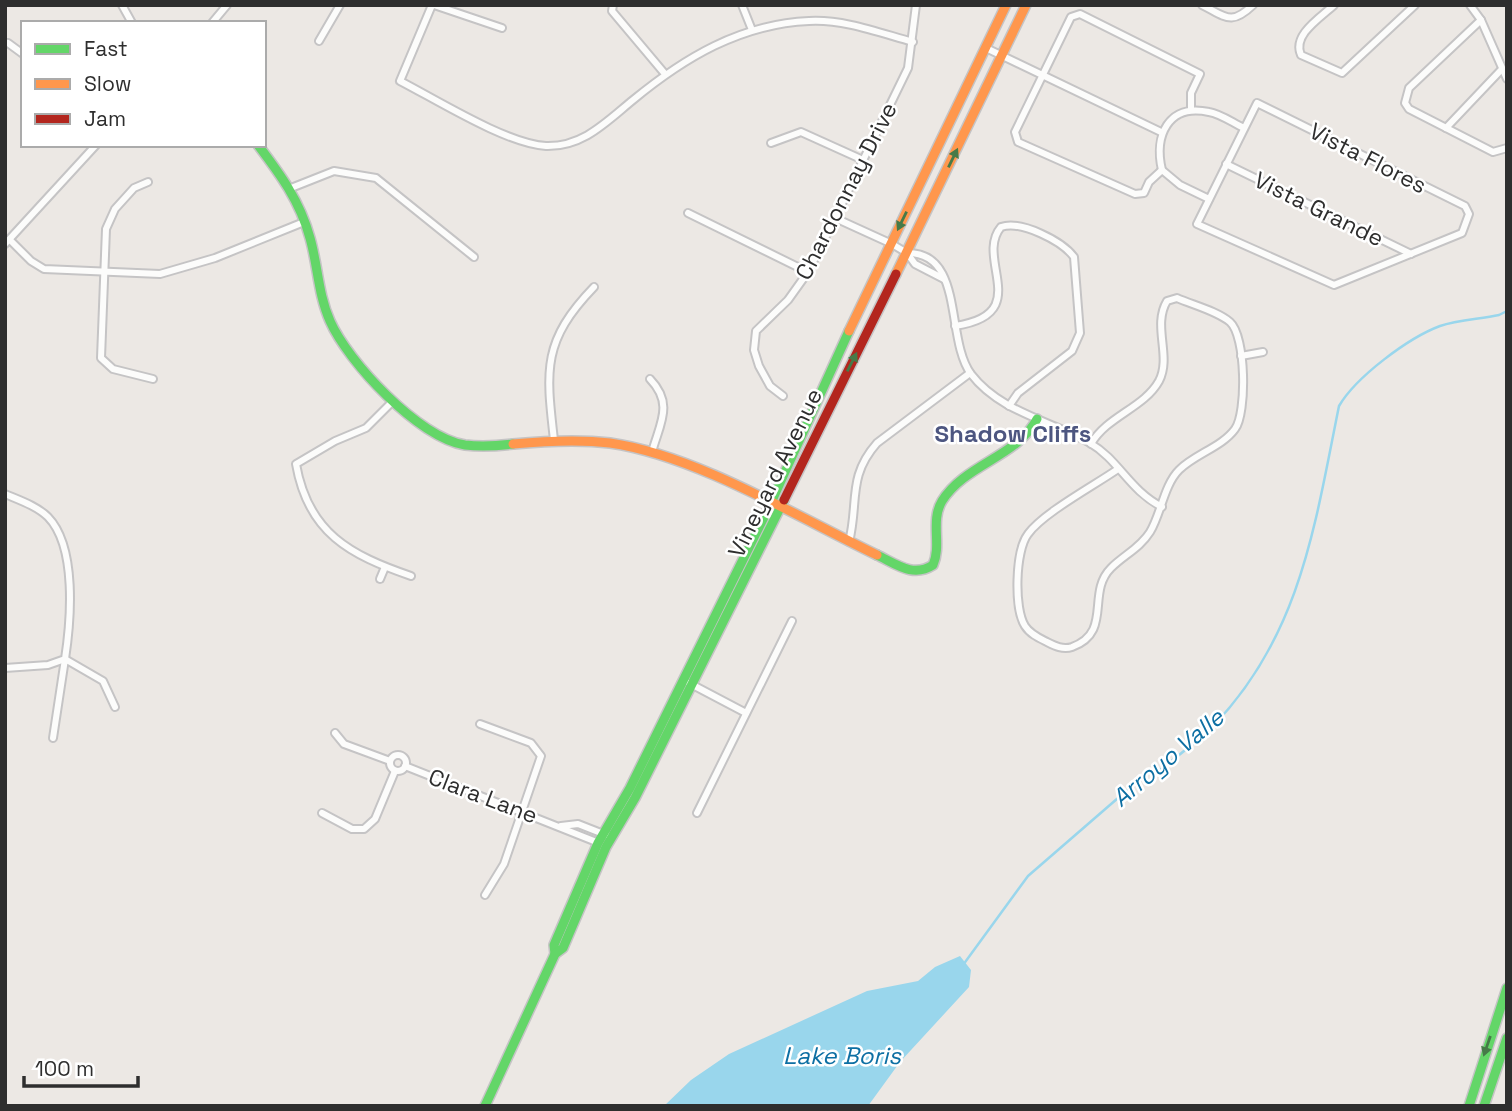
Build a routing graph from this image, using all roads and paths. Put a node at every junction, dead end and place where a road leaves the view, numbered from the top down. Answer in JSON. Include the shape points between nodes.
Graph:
{"nodes":[{"id":1,"x":122,"y":5,"type":"edge"},
{"id":2,"x":226,"y":5,"type":"edge"},
{"id":3,"x":340,"y":5,"type":"edge"},
{"id":4,"x":433,"y":5,"type":"edge"},
{"id":5,"x":612,"y":5,"type":"edge"},
{"id":6,"x":742,"y":5,"type":"edge"},
{"id":7,"x":916,"y":5,"type":"edge"},
{"id":8,"x":1006,"y":5,"type":"edge"},
{"id":9,"x":1026,"y":5,"type":"edge"},
{"id":10,"x":1202,"y":5,"type":"edge"},
{"id":11,"x":1253,"y":5,"type":"edge"},
{"id":12,"x":1334,"y":5,"type":"edge"},
{"id":13,"x":1415,"y":5,"type":"edge"},
{"id":14,"x":1470,"y":5,"type":"edge"},
{"id":15,"x":1481,"y":20,"type":"junction"},
{"id":16,"x":131,"y":21,"type":"edge"},
{"id":17,"x":214,"y":21,"type":"edge"},
{"id":18,"x":502,"y":28,"type":"dead end"},
{"id":19,"x":752,"y":30,"type":"junction"},
{"id":20,"x":319,"y":40,"type":"dead end"},
{"id":21,"x":913,"y":42,"type":"junction"},
{"id":22,"x":8,"y":43,"type":"dead end"},
{"id":23,"x":986,"y":48,"type":"junction"},
{"id":24,"x":21,"y":53,"type":"edge"},
{"id":25,"x":1002,"y":55,"type":"junction"},
{"id":26,"x":1502,"y":69,"type":"junction"},
{"id":27,"x":665,"y":74,"type":"junction"},
{"id":28,"x":1044,"y":75,"type":"junction"},
{"id":29,"x":1507,"y":79,"type":"edge"},
{"id":30,"x":1191,"y":110,"type":"junction"},
{"id":31,"x":1244,"y":128,"type":"junction"},
{"id":32,"x":1446,"y":128,"type":"junction"},
{"id":33,"x":1161,"y":132,"type":"junction"},
{"id":34,"x":771,"y":143,"type":"dead end"},
{"id":35,"x":94,"y":147,"type":"edge"},
{"id":36,"x":260,"y":147,"type":"edge"},
{"id":37,"x":1507,"y":148,"type":"edge"},
{"id":38,"x":863,"y":160,"type":"junction"},
{"id":39,"x":1226,"y":164,"type":"junction"},
{"id":40,"x":1162,"y":170,"type":"junction"},
{"id":41,"x":148,"y":182,"type":"dead end"},
{"id":42,"x":291,"y":188,"type":"junction"},
{"id":43,"x":1209,"y":199,"type":"junction"},
{"id":44,"x":688,"y":213,"type":"dead end"},
{"id":45,"x":835,"y":218,"type":"junction"},
{"id":46,"x":304,"y":222,"type":"junction"},
{"id":47,"x":8,"y":242,"type":"edge"},
{"id":48,"x":892,"y":244,"type":"junction"},
{"id":49,"x":907,"y":253,"type":"junction"},
{"id":50,"x":1411,"y":254,"type":"junction"},
{"id":51,"x":474,"y":257,"type":"dead end"},
{"id":52,"x":808,"y":272,"type":"junction"},
{"id":53,"x":104,"y":273,"type":"junction"},
{"id":54,"x":944,"y":279,"type":"junction"},
{"id":55,"x":594,"y":287,"type":"dead end"},
{"id":56,"x":954,"y":326,"type":"junction"},
{"id":57,"x":1263,"y":352,"type":"dead end"},
{"id":58,"x":1241,"y":356,"type":"junction"},
{"id":59,"x":970,"y":373,"type":"junction"},
{"id":60,"x":153,"y":379,"type":"dead end"},
{"id":61,"x":650,"y":379,"type":"dead end"},
{"id":62,"x":783,"y":396,"type":"dead end"},
{"id":63,"x":393,"y":401,"type":"junction"},
{"id":64,"x":1009,"y":406,"type":"junction"},
{"id":65,"x":1037,"y":419,"type":"junction"},
{"id":66,"x":554,"y":440,"type":"junction"},
{"id":67,"x":1091,"y":444,"type":"junction"},
{"id":68,"x":652,"y":452,"type":"junction"},
{"id":69,"x":1118,"y":469,"type":"junction"},
{"id":70,"x":5,"y":494,"type":"edge"},
{"id":71,"x":775,"y":507,"type":"junction"},
{"id":72,"x":1162,"y":507,"type":"junction"},
{"id":73,"x":849,"y":542,"type":"junction"},
{"id":74,"x":385,"y":567,"type":"junction"},
{"id":75,"x":411,"y":576,"type":"dead end"},
{"id":76,"x":380,"y":579,"type":"dead end"},
{"id":77,"x":792,"y":621,"type":"dead end"},
{"id":78,"x":65,"y":659,"type":"junction"},
{"id":79,"x":5,"y":668,"type":"edge"},
{"id":80,"x":687,"y":683,"type":"junction"},
{"id":81,"x":115,"y":707,"type":"dead end"},
{"id":82,"x":746,"y":713,"type":"junction"},
{"id":83,"x":480,"y":724,"type":"dead end"},
{"id":84,"x":335,"y":733,"type":"dead end"},
{"id":85,"x":53,"y":738,"type":"dead end"},
{"id":86,"x":390,"y":761,"type":"junction"},
{"id":87,"x":405,"y":766,"type":"junction"},
{"id":88,"x":395,"y":771,"type":"junction"},
{"id":89,"x":522,"y":811,"type":"junction"},
{"id":90,"x":322,"y":813,"type":"dead end"},
{"id":91,"x":697,"y":813,"type":"dead end"},
{"id":92,"x":561,"y":826,"type":"junction"},
{"id":93,"x":607,"y":836,"type":"junction"},
{"id":94,"x":598,"y":843,"type":"junction"},
{"id":95,"x":485,"y":895,"type":"dead end"},
{"id":96,"x":555,"y":954,"type":"junction"},
{"id":97,"x":1507,"y":988,"type":"edge"},
{"id":98,"x":1507,"y":1038,"type":"edge"},
{"id":99,"x":485,"y":1106,"type":"edge"},
{"id":100,"x":1469,"y":1106,"type":"edge"},
{"id":101,"x":1484,"y":1106,"type":"edge"}],
"edges":[{"from":1,"to":16,"type":"street"},
{"from":2,"to":17,"type":"street"},
{"from":3,"to":20,"type":"street"},
{"from":4,"to":18,"type":"street"},
{"from":4,"to":27,"type":"street","via":[[400,81],[520,141],[545,146],[589,136]]},
{"from":5,"to":27,"type":"street","via":[[612,11]]},
{"from":6,"to":19,"type":"street"},
{"from":7,"to":21,"type":"street","name":"Chardonnay Drive"},
{"from":8,"to":23,"type":"street","name":"Vineyard Avenue"},
{"from":9,"to":25,"type":"street","name":"Vineyard Avenue"},
{"from":10,"to":11,"type":"street","via":[[1237,19]]},
{"from":12,"to":13,"type":"street","via":[[1300,37],[1298,47],[1301,55],[1342,73]]},
{"from":14,"to":15,"type":"street"},
{"from":15,"to":26,"type":"street"},
{"from":15,"to":32,"type":"street","via":[[1405,95],[1409,109]]},
{"from":19,"to":21,"type":"street","via":[[810,21],[849,25]]},
{"from":19,"to":27,"type":"street","via":[[701,50]]},
{"from":21,"to":38,"type":"street","name":"Chardonnay Drive","via":[[908,68]]},
{"from":22,"to":24,"type":"street"},
{"from":23,"to":25,"type":"street"},
{"from":23,"to":48,"type":"street","name":"Vineyard Avenue","one_way":true},
{"from":25,"to":28,"type":"street"},
{"from":49,"to":25,"type":"street","name":"Vineyard Avenue","one_way":true},
{"from":26,"to":29,"type":"street"},
{"from":26,"to":32,"type":"street"},
{"from":28,"to":30,"type":"street","via":[[1071,17],[1080,14],[1200,74],[1191,93]]},
{"from":28,"to":33,"type":"street"},
{"from":28,"to":40,"type":"street","via":[[1016,132],[1018,142],[1135,194],[1144,193]]},
{"from":30,"to":31,"type":"street","via":[[1211,112]]},
{"from":30,"to":33,"type":"street"},
{"from":31,"to":39,"type":"street","name":"Vista Flores"},
{"from":31,"to":50,"type":"street","name":"Vista Flores","via":[[1257,103],[1465,206],[1469,214],[1462,233]]},
{"from":32,"to":37,"type":"street","via":[[1493,152]]},
{"from":33,"to":40,"type":"street"},
{"from":34,"to":38,"type":"street","via":[[801,132]]},
{"from":35,"to":47,"type":"street"},
{"from":36,"to":42,"type":"street"},
{"from":38,"to":45,"type":"street","name":"Chardonnay Drive"},
{"from":39,"to":43,"type":"street"},
{"from":39,"to":50,"type":"street","name":"Vista Grande"},
{"from":40,"to":43,"type":"street"},
{"from":41,"to":53,"type":"street","via":[[134,188],[115,209],[106,229]]},
{"from":42,"to":46,"type":"street"},
{"from":42,"to":51,"type":"street","via":[[334,171],[376,178]]},
{"from":43,"to":50,"type":"street","via":[[1197,224],[1334,285]]},
{"from":44,"to":52,"type":"street"},
{"from":45,"to":48,"type":"street"},
{"from":45,"to":52,"type":"street","name":"Chardonnay Drive"},
{"from":46,"to":53,"type":"street","via":[[184,269],[160,274]]},
{"from":46,"to":63,"type":"street","via":[[331,323],[362,370]]},
{"from":47,"to":53,"type":"street","via":[[44,269]]},
{"from":48,"to":49,"type":"street"},
{"from":48,"to":71,"type":"street","name":"Vineyard Avenue"},
{"from":49,"to":54,"type":"street","via":[[915,264]]},
{"from":49,"to":54,"type":"street","via":[[921,253],[934,260]]},
{"from":71,"to":49,"type":"street","name":"Vineyard Avenue","one_way":true},
{"from":52,"to":62,"type":"street","name":"Chardonnay Drive","via":[[788,300],[756,331],[754,350],[759,366],[770,386]]},
{"from":53,"to":60,"type":"street","via":[[101,358],[108,367]]},
{"from":54,"to":56,"type":"street"},
{"from":55,"to":66,"type":"street","via":[[554,342],[548,366]]},
{"from":56,"to":59,"type":"street"},
{"from":56,"to":64,"type":"street","via":[[988,316],[995,304],[995,237],[1001,227],[1019,225],[1067,248],[1074,257],[1077,343]]},
{"from":57,"to":58,"type":"street"},
{"from":58,"to":67,"type":"street","via":[[1237,332],[1230,322],[1177,298],[1167,301],[1159,313],[1160,379],[1152,391],[1111,420]]},
{"from":58,"to":72,"type":"street","via":[[1243,412],[1235,430],[1177,471]]},
{"from":59,"to":64,"type":"street"},
{"from":59,"to":73,"type":"street","via":[[866,456],[858,469]]},
{"from":61,"to":68,"type":"street","via":[[661,391],[665,405]]},
{"from":63,"to":66,"type":"street","via":[[422,425],[464,445]]},
{"from":63,"to":74,"type":"street","via":[[366,428],[296,464],[306,504],[318,521],[336,540]]},
{"from":64,"to":65,"type":"street"},
{"from":65,"to":67,"type":"street"},
{"from":65,"to":73,"type":"street","via":[[1029,434],[945,495],[938,508],[937,560],[930,569],[912,572]]},
{"from":66,"to":68,"type":"street","via":[[609,443]]},
{"from":67,"to":69,"type":"street"},
{"from":68,"to":71,"type":"street"},
{"from":69,"to":72,"type":"street","via":[[1135,490]]},
{"from":69,"to":72,"type":"street","via":[[1034,526],[1020,548],[1021,611],[1031,633],[1058,648],[1069,648],[1095,628],[1098,590],[1104,576],[1142,543]]},
{"from":70,"to":78,"type":"street","via":[[47,516],[62,538],[68,559]]},
{"from":71,"to":73,"type":"street"},
{"from":71,"to":80,"type":"street","name":"Vineyard Avenue"},
{"from":74,"to":75,"type":"street"},
{"from":74,"to":76,"type":"street"},
{"from":77,"to":82,"type":"street"},
{"from":78,"to":79,"type":"street"},
{"from":78,"to":81,"type":"street","via":[[103,681]]},
{"from":78,"to":85,"type":"street"},
{"from":80,"to":82,"type":"street"},
{"from":80,"to":93,"type":"street","name":"Vineyard Avenue","via":[[635,798]]},
{"from":82,"to":91,"type":"street"},
{"from":83,"to":89,"type":"street","via":[[539,750],[540,764]]},
{"from":84,"to":86,"type":"street","via":[[344,744]]},
{"from":86,"to":87,"type":"street","name":"Clara Lane","via":[[400,755]]},
{"from":86,"to":88,"type":"street"},
{"from":87,"to":88,"type":"street"},
{"from":87,"to":89,"type":"street","name":"Clara Lane"},
{"from":88,"to":90,"type":"street","via":[[375,819],[364,830],[352,829]]},
{"from":89,"to":92,"type":"street","name":"Clara Lane"},
{"from":89,"to":95,"type":"street","via":[[504,864]]},
{"from":92,"to":93,"type":"street","name":"Clara Lane","via":[[578,824]]},
{"from":92,"to":94,"type":"street","name":"Clara Lane"},
{"from":93,"to":94,"type":"street","name":"Vineyard Avenue"},
{"from":93,"to":96,"type":"street","name":"Vineyard Avenue","via":[[564,948]]},
{"from":94,"to":96,"type":"street","name":"Vineyard Avenue","via":[[554,945]]},
{"from":96,"to":99,"type":"street","name":"Vineyard Avenue"},
{"from":97,"to":100,"type":"street","one_way":true},
{"from":98,"to":101,"type":"street"}]}
